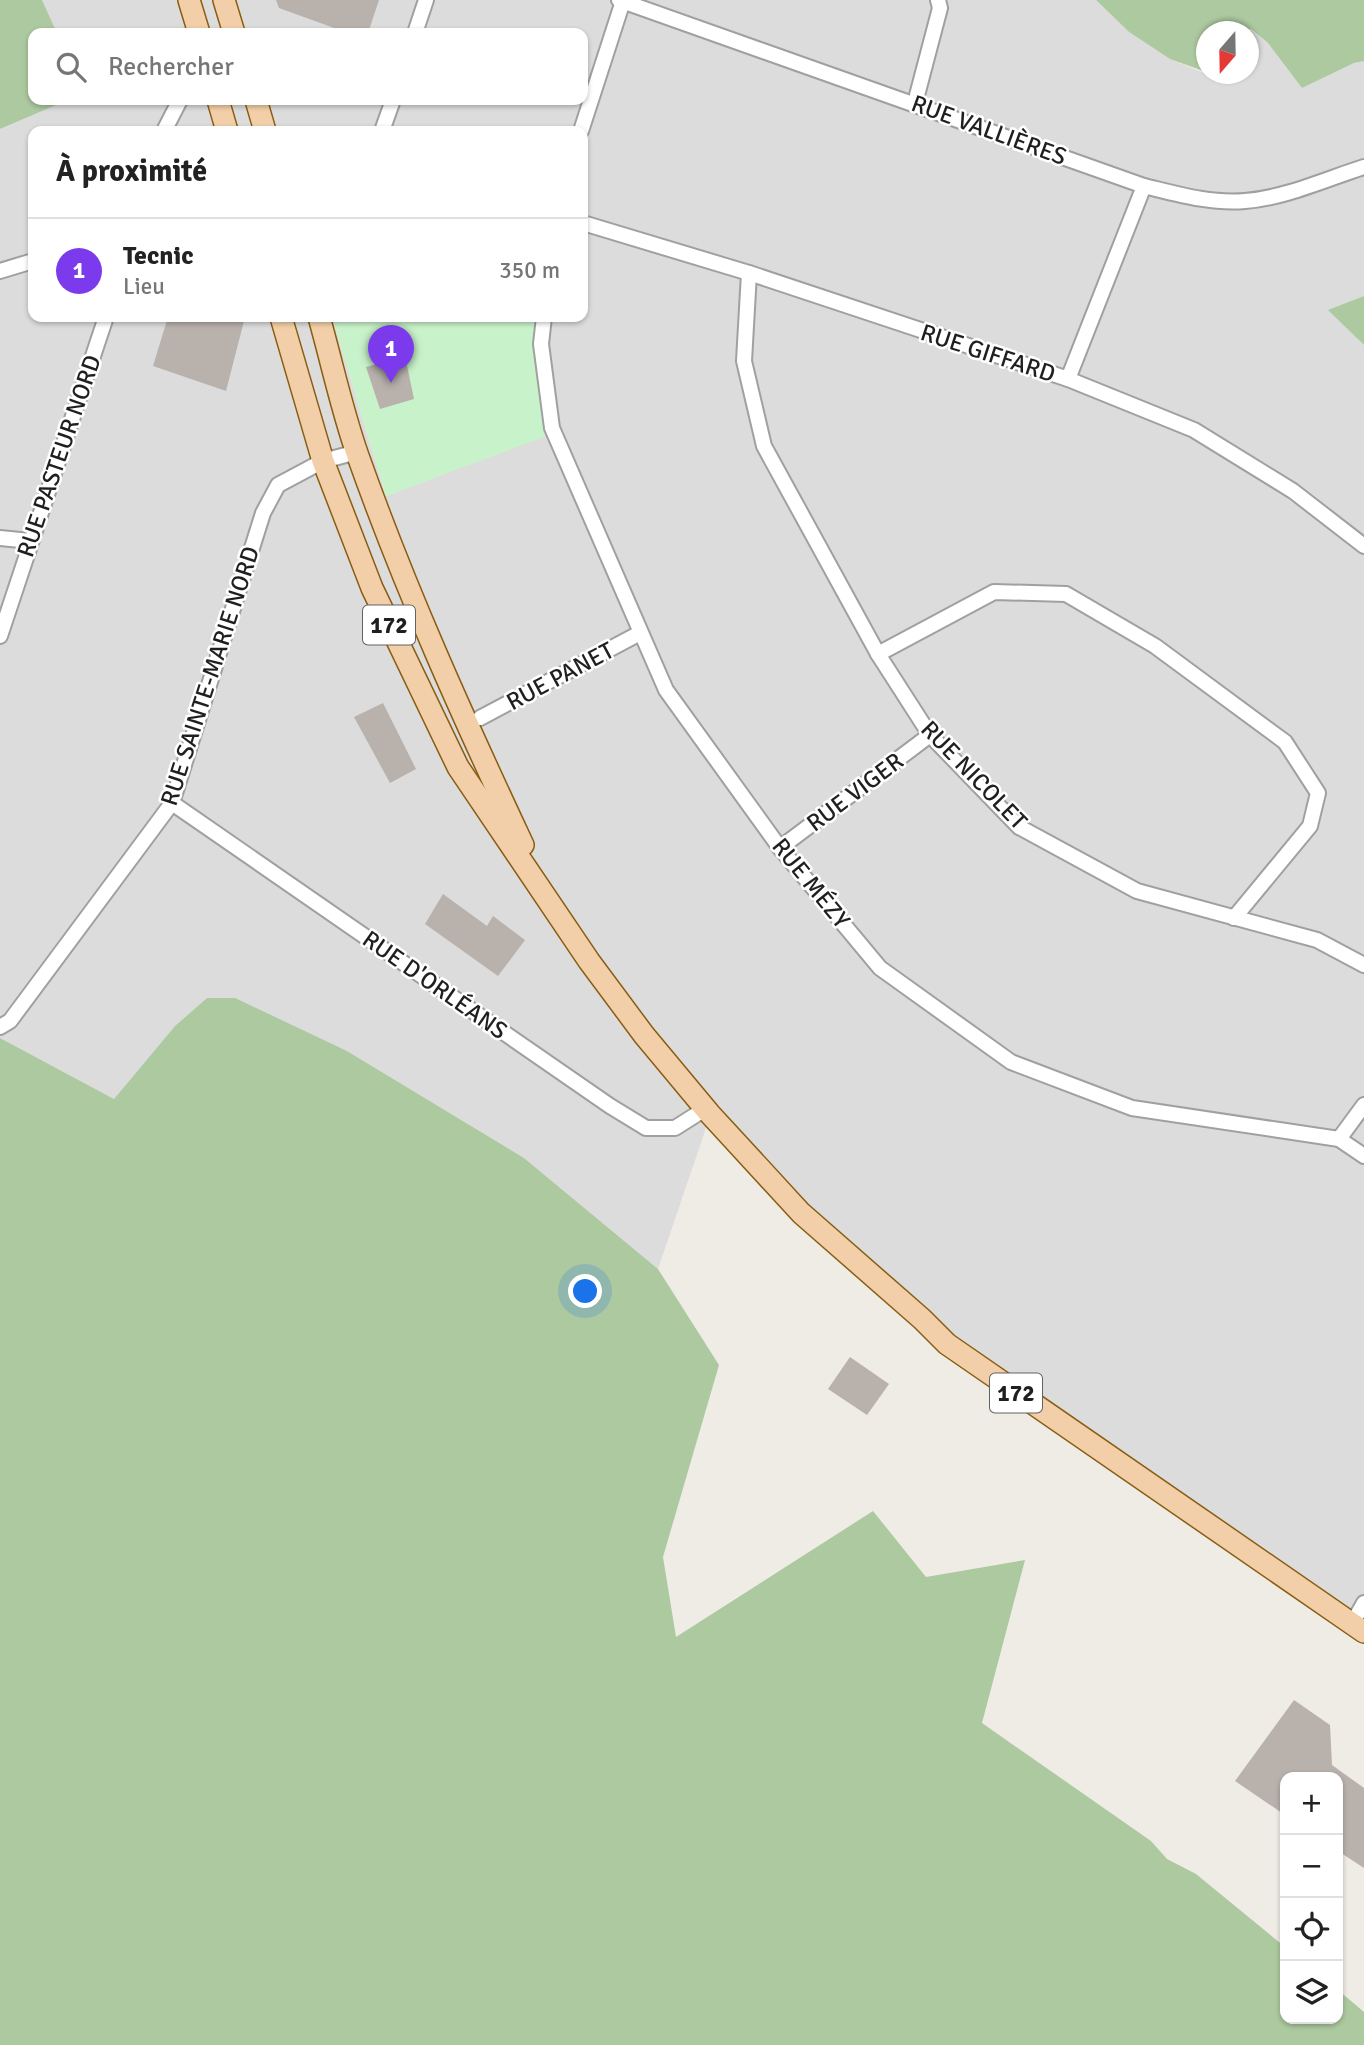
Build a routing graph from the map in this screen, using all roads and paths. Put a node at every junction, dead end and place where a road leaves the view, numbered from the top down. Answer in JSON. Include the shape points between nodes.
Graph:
{"nodes":[{"id":1,"x":189,"y":0,"type":"edge"},
{"id":2,"x":224,"y":0,"type":"edge"},
{"id":3,"x":426,"y":0,"type":"edge"},
{"id":4,"x":938,"y":0,"type":"edge"},
{"id":5,"x":621,"y":1,"type":"edge"},
{"id":6,"x":643,"y":4,"type":"edge"},
{"id":7,"x":197,"y":28,"type":"edge"},
{"id":8,"x":232,"y":28,"type":"edge"},
{"id":9,"x":417,"y":28,"type":"edge"},
{"id":10,"x":915,"y":103,"type":"junction"},
{"id":11,"x":177,"y":105,"type":"edge"},
{"id":12,"x":219,"y":105,"type":"edge"},
{"id":13,"x":257,"y":105,"type":"edge"},
{"id":14,"x":391,"y":105,"type":"edge"},
{"id":15,"x":167,"y":126,"type":"edge"},
{"id":16,"x":226,"y":126,"type":"edge"},
{"id":17,"x":264,"y":126,"type":"edge"},
{"id":18,"x":384,"y":126,"type":"edge"},
{"id":19,"x":583,"y":126,"type":"edge"},
{"id":20,"x":1364,"y":167,"type":"edge"},
{"id":21,"x":1144,"y":186,"type":"junction"},
{"id":22,"x":588,"y":225,"type":"edge"},
{"id":23,"x":28,"y":263,"type":"edge"},
{"id":24,"x":0,"y":271,"type":"edge"},
{"id":25,"x":748,"y":273,"type":"junction"},
{"id":26,"x":104,"y":322,"type":"edge"},
{"id":27,"x":282,"y":322,"type":"edge"},
{"id":28,"x":320,"y":322,"type":"edge"},
{"id":29,"x":543,"y":322,"type":"edge"},
{"id":30,"x":1068,"y":379,"type":"junction"},
{"id":31,"x":357,"y":453,"type":"junction"},
{"id":32,"x":323,"y":461,"type":"junction"},
{"id":33,"x":0,"y":538,"type":"edge"},
{"id":34,"x":30,"y":541,"type":"junction"},
{"id":35,"x":1364,"y":546,"type":"edge"},
{"id":36,"x":640,"y":634,"type":"junction"},
{"id":37,"x":0,"y":636,"type":"edge"},
{"id":38,"x":878,"y":654,"type":"junction"},
{"id":39,"x":480,"y":718,"type":"dead end"},
{"id":40,"x":930,"y":736,"type":"junction"},
{"id":41,"x":172,"y":803,"type":"junction"},
{"id":42,"x":780,"y":848,"type":"junction"},
{"id":43,"x":552,"y":907,"type":"junction"},
{"id":44,"x":1234,"y":918,"type":"junction"},
{"id":45,"x":1364,"y":965,"type":"edge"},
{"id":46,"x":0,"y":1027,"type":"edge"},
{"id":47,"x":1364,"y":1105,"type":"edge"},
{"id":48,"x":705,"y":1108,"type":"junction"},
{"id":49,"x":1339,"y":1139,"type":"junction"},
{"id":50,"x":1364,"y":1156,"type":"edge"},
{"id":51,"x":1364,"y":1602,"type":"edge"},
{"id":52,"x":1358,"y":1628,"type":"edge"}],
"edges":[{"from":1,"to":7,"type":"main road"},
{"from":2,"to":8,"type":"main road"},
{"from":3,"to":9,"type":"street"},
{"from":4,"to":10,"type":"street","via":[[940,8]]},
{"from":5,"to":6,"type":"street","name":"RUE VALLIÈRES"},
{"from":5,"to":19,"type":"street"},
{"from":6,"to":10,"type":"street","name":"RUE VALLIÈRES"},
{"from":10,"to":21,"type":"street","name":"RUE VALLIÈRES"},
{"from":11,"to":15,"type":"street"},
{"from":12,"to":16,"type":"main road"},
{"from":13,"to":17,"type":"main road"},
{"from":14,"to":18,"type":"street"},
{"from":20,"to":21,"type":"street","name":"RUE VALLIÈRES","via":[[1246,201],[1220,201]]},
{"from":21,"to":30,"type":"street"},
{"from":22,"to":25,"type":"street","name":"RUE GIFFARD"},
{"from":23,"to":24,"type":"street"},
{"from":25,"to":30,"type":"street","name":"RUE GIFFARD"},
{"from":25,"to":38,"type":"street","name":"RUE NICOLET","via":[[744,361],[764,446]]},
{"from":26,"to":34,"type":"street","name":"RUE PASTEUR NORD"},
{"from":27,"to":32,"type":"main road","number":"172"},
{"from":28,"to":31,"type":"main road","number":"172"},
{"from":29,"to":36,"type":"street","name":"RUE MÉZY","via":[[541,344],[552,428]]},
{"from":30,"to":35,"type":"street","name":"RUE GIFFARD","via":[[1194,430],[1293,491]]},
{"from":31,"to":32,"type":"street","name":"RUE SAINTE-MARIE NORD"},
{"from":31,"to":43,"type":"main road","number":"172","via":[[464,720]]},
{"from":32,"to":41,"type":"street","name":"RUE SAINTE-MARIE NORD","via":[[278,485],[263,513]]},
{"from":32,"to":43,"type":"main road","number":"172","via":[[372,589],[458,767]]},
{"from":33,"to":34,"type":"street"},
{"from":34,"to":37,"type":"street","name":"RUE PASTEUR NORD"},
{"from":36,"to":39,"type":"street","name":"RUE PANET"},
{"from":36,"to":42,"type":"street","name":"RUE MÉZY","via":[[666,690]]},
{"from":38,"to":40,"type":"street","name":"RUE NICOLET"},
{"from":38,"to":44,"type":"street","via":[[994,592],[1066,594],[1155,646],[1285,742],[1318,793],[1310,826]]},
{"from":40,"to":42,"type":"street","name":"RUE VIGER"},
{"from":40,"to":44,"type":"street","name":"RUE NICOLET","via":[[1019,827],[1138,891]]},
{"from":41,"to":46,"type":"street","name":"RUE SAINTE-MARIE NORD","via":[[10,1021]]},
{"from":41,"to":48,"type":"street","name":"RUE D'ORLÉANS","via":[[646,1128],[674,1128]]},
{"from":42,"to":49,"type":"street","name":"RUE MÉZY","via":[[880,968],[1011,1062],[1132,1108]]},
{"from":43,"to":48,"type":"main road","number":"172","via":[[644,1035]]},
{"from":44,"to":45,"type":"street","name":"RUE NICOLET","via":[[1317,940]]},
{"from":47,"to":49,"type":"street"},
{"from":48,"to":52,"type":"main road","number":"172","via":[[801,1213],[947,1344]]},
{"from":49,"to":50,"type":"street","name":"RUE MÉZY"},
{"from":51,"to":52,"type":"street"}]}
